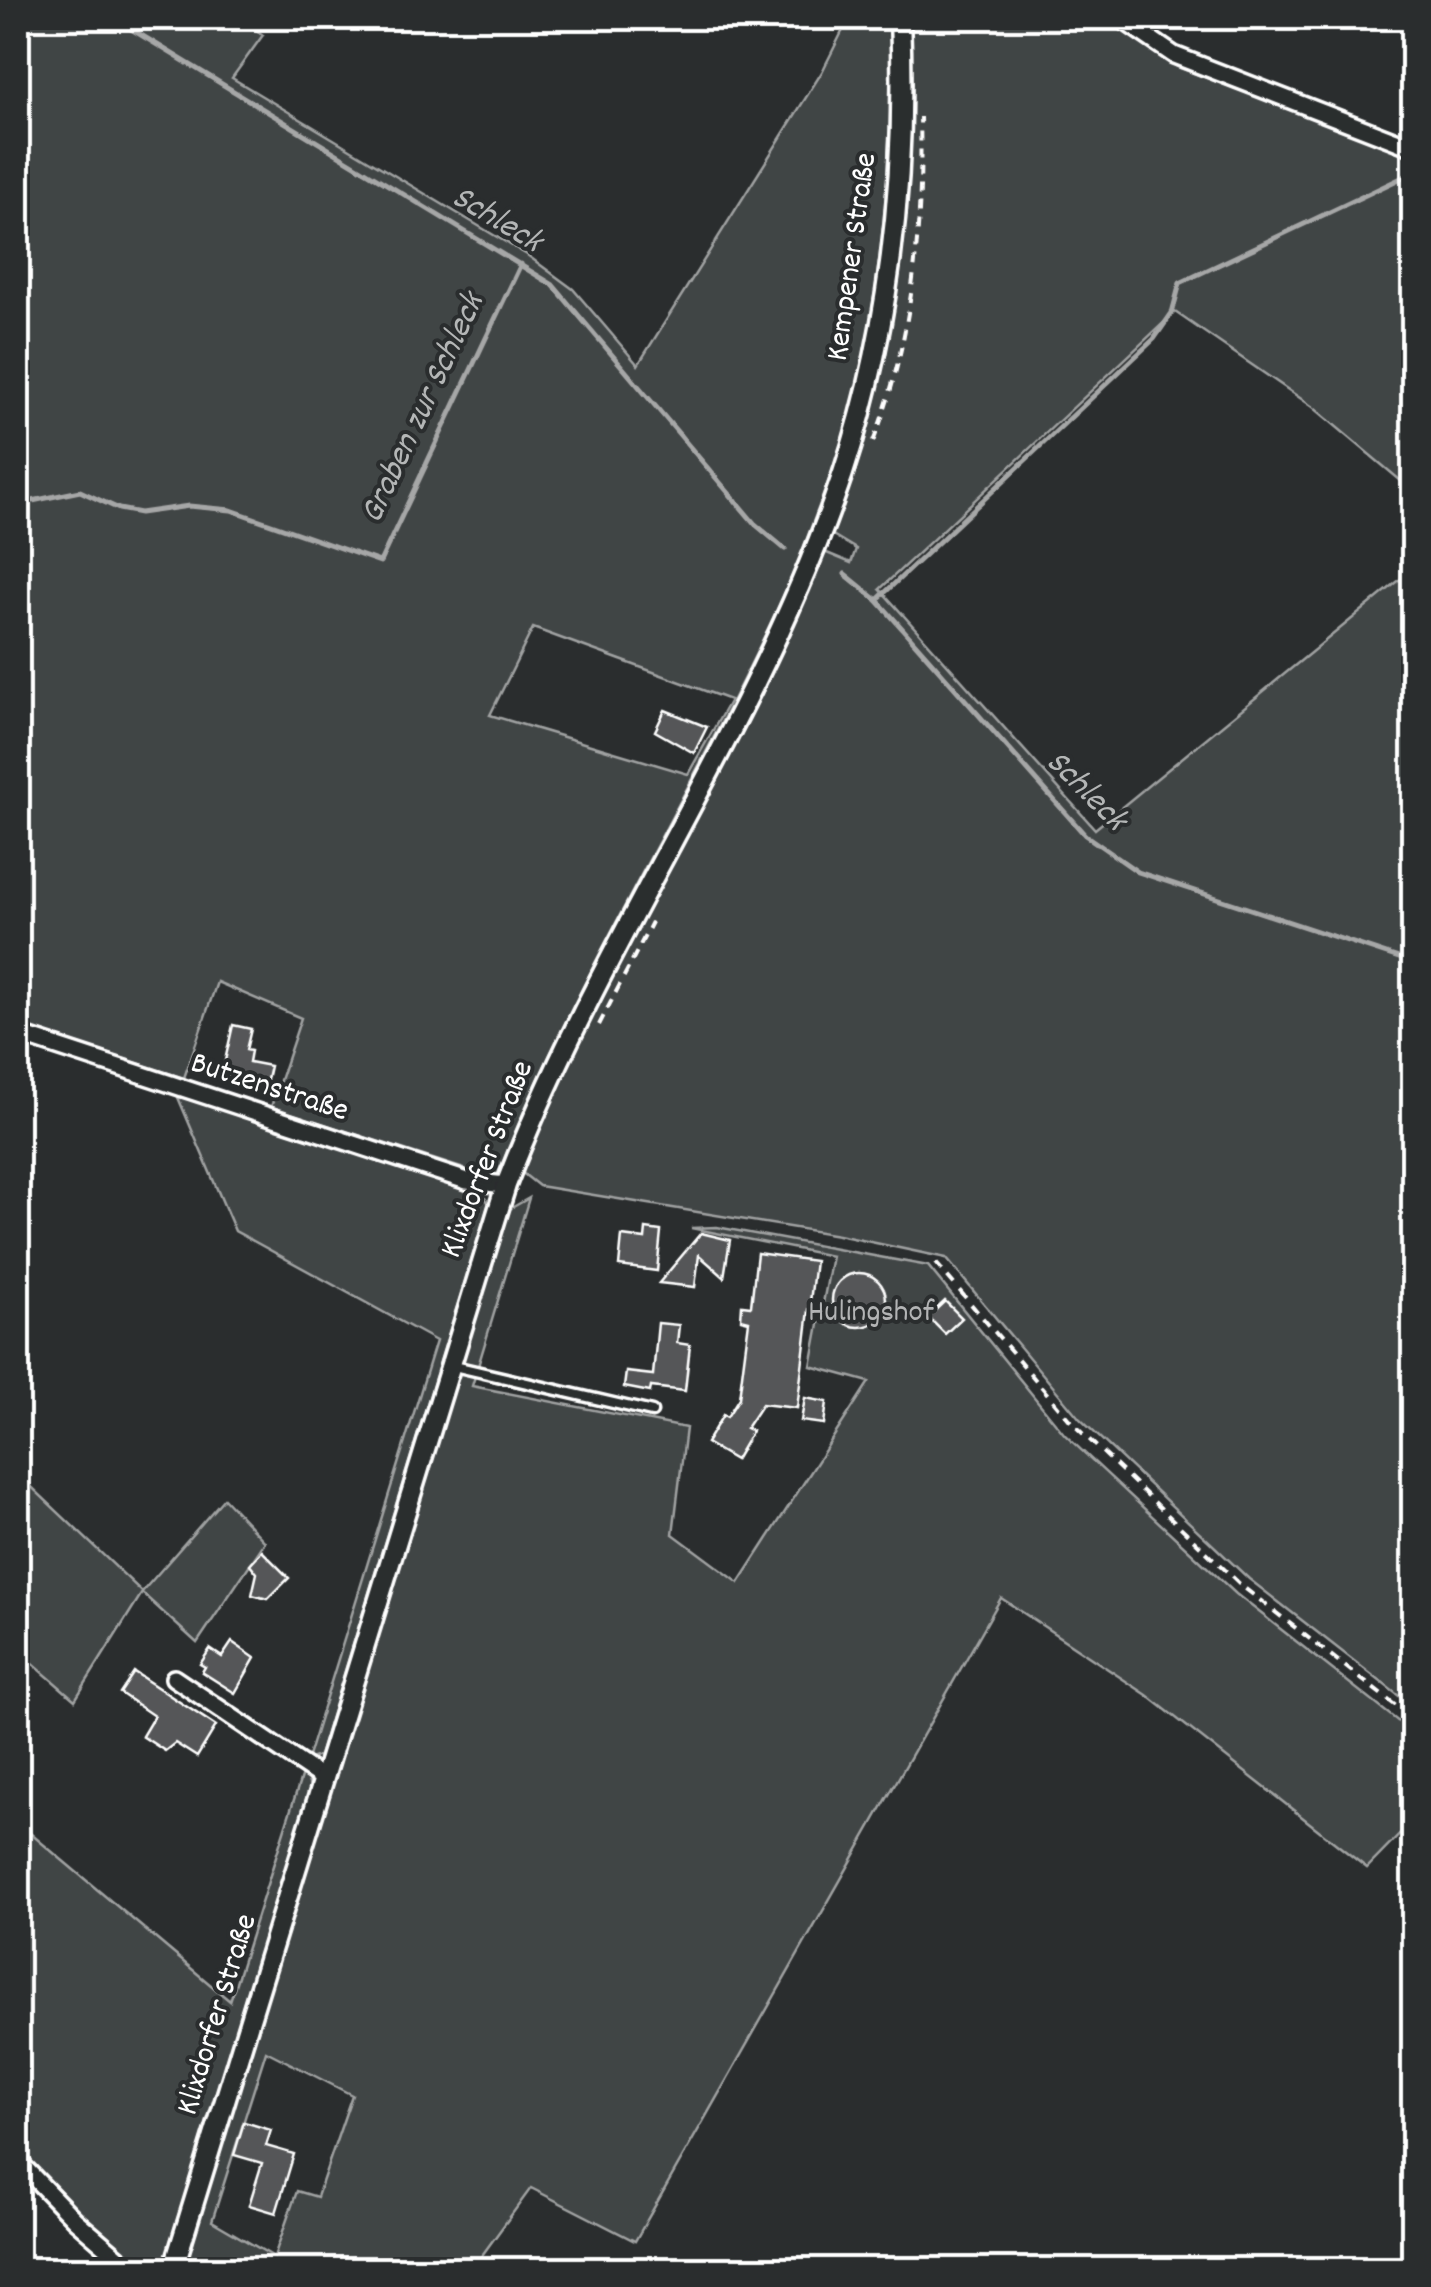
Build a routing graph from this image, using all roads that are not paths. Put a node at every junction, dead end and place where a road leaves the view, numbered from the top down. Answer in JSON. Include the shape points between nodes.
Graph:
{"nodes":[{"id":1,"x":900,"y":18,"type":"edge"},
{"id":2,"x":1120,"y":18,"type":"edge"},
{"id":3,"x":1414,"y":148,"type":"edge"},
{"id":4,"x":795,"y":597,"type":"joint"},
{"id":5,"x":18,"y":1034,"type":"edge"},
{"id":6,"x":506,"y":1185,"type":"junction"},
{"id":7,"x":450,"y":1364,"type":"junction"},
{"id":8,"x":652,"y":1412,"type":"dead end"},
{"id":9,"x":174,"y":1678,"type":"dead end"},
{"id":10,"x":321,"y":1777,"type":"junction"},
{"id":11,"x":18,"y":2160,"type":"edge"},
{"id":12,"x":133,"y":2270,"type":"edge"},
{"id":13,"x":172,"y":2270,"type":"edge"}],
"edges":[{"from":1,"to":4,"type":"street","name":"Kempener Straße","via":[[904,103],[892,248],[865,392],[834,500]]},
{"from":2,"to":3,"type":"street","via":[[1174,55]]},
{"from":4,"to":6,"type":"street","name":"Klixdorfer Straße","via":[[564,1050]]},
{"from":5,"to":6,"type":"street","name":"Butzenstraße","via":[[467,1181]]},
{"from":6,"to":7,"type":"street","name":"Klixdorfer Straße"},
{"from":7,"to":8,"type":"lane"},
{"from":7,"to":10,"type":"street","name":"Klixdorfer Straße"},
{"from":9,"to":10,"type":"street"},
{"from":10,"to":13,"type":"street","name":"Klixdorfer Straße"},
{"from":11,"to":12,"type":"street"}]}
